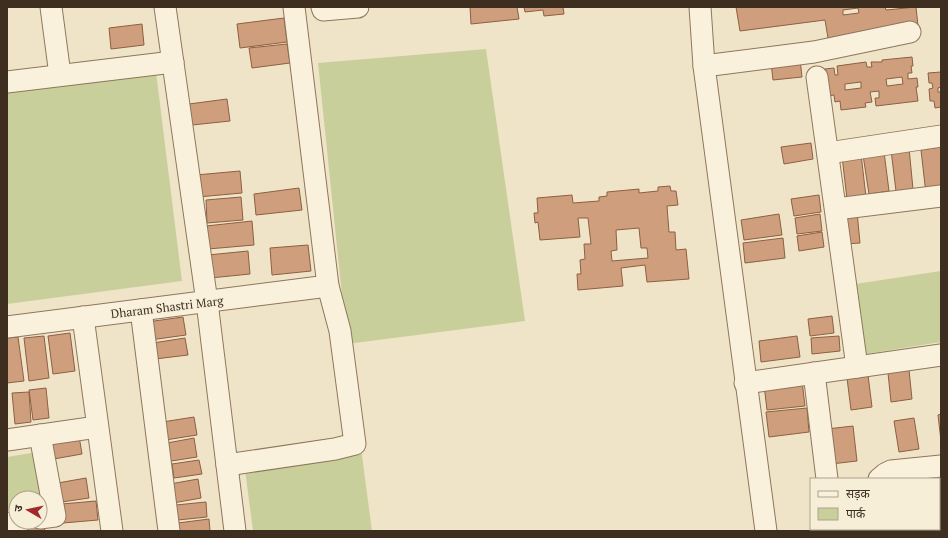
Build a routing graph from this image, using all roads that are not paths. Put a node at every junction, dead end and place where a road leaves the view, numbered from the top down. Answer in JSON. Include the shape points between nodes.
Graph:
{"nodes":[{"id":1,"x":51,"y":7,"type":"edge"},
{"id":2,"x":165,"y":7,"type":"edge"},
{"id":3,"x":294,"y":7,"type":"edge"},
{"id":4,"x":322,"y":7,"type":"edge"},
{"id":5,"x":358,"y":7,"type":"edge"},
{"id":6,"x":700,"y":7,"type":"edge"},
{"id":7,"x":910,"y":32,"type":"dead end"},
{"id":8,"x":173,"y":62,"type":"junction"},
{"id":9,"x":704,"y":66,"type":"junction"},
{"id":10,"x":60,"y":75,"type":"junction"},
{"id":11,"x":817,"y":77,"type":"dead end"},
{"id":12,"x":7,"y":82,"type":"edge"},
{"id":13,"x":941,"y":136,"type":"edge"},
{"id":14,"x":828,"y":153,"type":"junction"},
{"id":15,"x":941,"y":196,"type":"edge"},
{"id":16,"x":836,"y":209,"type":"junction"},
{"id":17,"x":328,"y":286,"type":"junction"},
{"id":18,"x":207,"y":302,"type":"junction"},
{"id":19,"x":141,"y":310,"type":"junction"},
{"id":20,"x":83,"y":317,"type":"junction"},
{"id":21,"x":7,"y":327,"type":"edge"},
{"id":22,"x":941,"y":356,"type":"edge"},
{"id":23,"x":857,"y":367,"type":"junction"},
{"id":24,"x":814,"y":373,"type":"junction"},
{"id":25,"x":745,"y":383,"type":"junction"},
{"id":26,"x":97,"y":427,"type":"junction"},
{"id":27,"x":40,"y":436,"type":"junction"},
{"id":28,"x":7,"y":440,"type":"edge"},
{"id":29,"x":227,"y":465,"type":"junction"},
{"id":30,"x":941,"y":466,"type":"edge"},
{"id":31,"x":827,"y":478,"type":"edge"},
{"id":32,"x":880,"y":478,"type":"edge"},
{"id":33,"x":48,"y":517,"type":"edge"},
{"id":34,"x":112,"y":531,"type":"edge"},
{"id":35,"x":169,"y":531,"type":"edge"},
{"id":36,"x":235,"y":531,"type":"edge"},
{"id":37,"x":766,"y":531,"type":"edge"}],
"edges":[{"from":1,"to":10,"type":"street"},
{"from":2,"to":8,"type":"street"},
{"from":3,"to":17,"type":"street"},
{"from":4,"to":5,"type":"street","via":[[323,10]]},
{"from":6,"to":9,"type":"street"},
{"from":7,"to":9,"type":"street","via":[[814,52]]},
{"from":8,"to":10,"type":"street"},
{"from":8,"to":18,"type":"street"},
{"from":9,"to":25,"type":"street"},
{"from":10,"to":12,"type":"street"},
{"from":11,"to":14,"type":"street"},
{"from":13,"to":14,"type":"street"},
{"from":14,"to":16,"type":"street"},
{"from":15,"to":16,"type":"street"},
{"from":16,"to":23,"type":"street"},
{"from":17,"to":18,"type":"street","name":"Dharam Shastri Marg"},
{"from":17,"to":29,"type":"street","via":[[340,331],[354,444]]},
{"from":18,"to":19,"type":"street","name":"Dharam Shastri Marg"},
{"from":18,"to":29,"type":"street"},
{"from":19,"to":20,"type":"street","name":"Dharam Shastri Marg"},
{"from":19,"to":35,"type":"street"},
{"from":20,"to":21,"type":"street","name":"Dharam Shastri Marg"},
{"from":20,"to":26,"type":"street"},
{"from":22,"to":23,"type":"street"},
{"from":23,"to":24,"type":"street"},
{"from":24,"to":25,"type":"street"},
{"from":24,"to":31,"type":"street"},
{"from":25,"to":37,"type":"street"},
{"from":26,"to":27,"type":"street"},
{"from":26,"to":34,"type":"street"},
{"from":27,"to":28,"type":"street"},
{"from":27,"to":33,"type":"street","via":[[55,516]]},
{"from":29,"to":36,"type":"street"},
{"from":30,"to":32,"type":"street","via":[[891,471]]}]}
